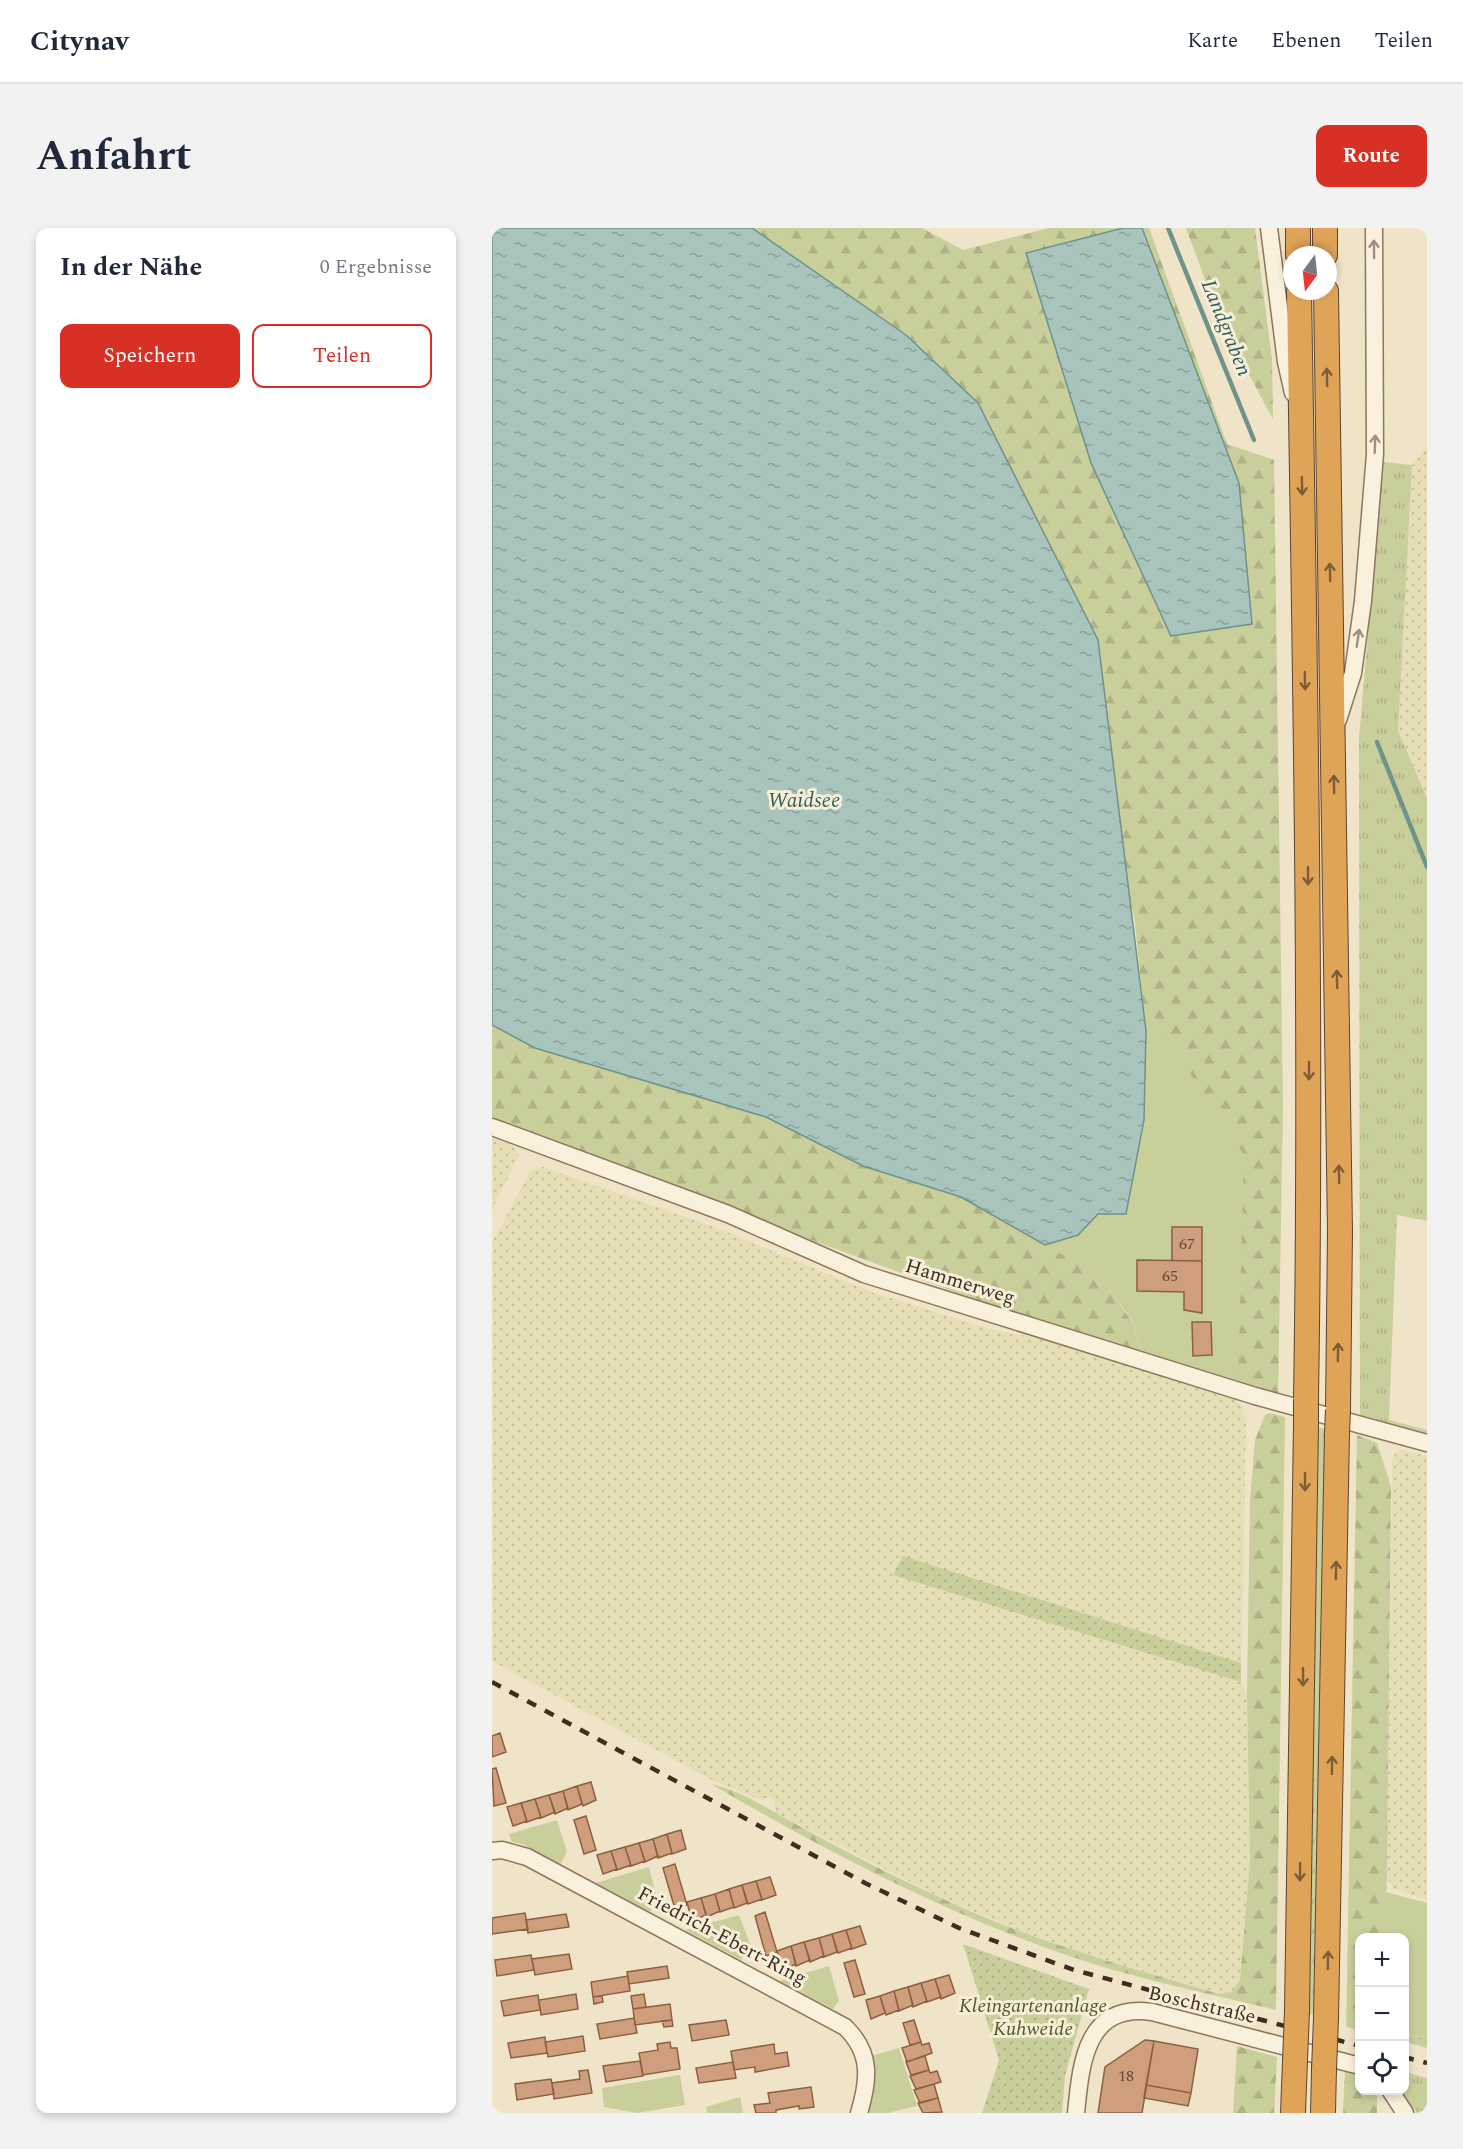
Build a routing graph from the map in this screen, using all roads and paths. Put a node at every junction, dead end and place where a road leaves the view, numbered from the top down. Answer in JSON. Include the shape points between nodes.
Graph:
{"nodes":[{"id":1,"x":1269,"y":228,"type":"edge"},
{"id":2,"x":1298,"y":228,"type":"edge"},
{"id":3,"x":1325,"y":228,"type":"edge"},
{"id":4,"x":1374,"y":228,"type":"edge"},
{"id":5,"x":1298,"y":246,"type":"edge"},
{"id":6,"x":1325,"y":246,"type":"edge"},
{"id":7,"x":1299,"y":300,"type":"edge"},
{"id":8,"x":1326,"y":300,"type":"edge"},
{"id":9,"x":1301,"y":428,"type":"junction"},
{"id":10,"x":1333,"y":735,"type":"junction"},
{"id":11,"x":492,"y":1127,"type":"edge"},
{"id":12,"x":1427,"y":1443,"type":"edge"},
{"id":13,"x":492,"y":1851,"type":"edge"},
{"id":14,"x":1355,"y":2065,"type":"edge"},
{"id":15,"x":1393,"y":2095,"type":"edge"},
{"id":16,"x":859,"y":2113,"type":"edge"},
{"id":17,"x":1076,"y":2113,"type":"edge"},
{"id":18,"x":1293,"y":2113,"type":"edge"},
{"id":19,"x":1323,"y":2113,"type":"edge"},
{"id":20,"x":1405,"y":2113,"type":"edge"}],
"edges":[{"from":1,"to":9,"type":"street","via":[[1286,362]]},
{"from":2,"to":5,"type":"highway"},
{"from":3,"to":6,"type":"highway"},
{"from":10,"to":4,"type":"street","one_way":true,"via":[[1353,674],[1363,602],[1376,412]]},
{"from":7,"to":9,"type":"highway"},
{"from":10,"to":8,"type":"highway","one_way":true},
{"from":9,"to":18,"type":"highway","one_way":true,"bridge":true,"via":[[1309,1158]]},
{"from":19,"to":10,"type":"highway","one_way":true,"bridge":true,"via":[[1340,1233]]},
{"from":11,"to":12,"type":"street","name":"Hammerweg","via":[[728,1214],[864,1275],[1255,1396]]},
{"from":13,"to":16,"type":"street","name":"Friedrich-Ebert-Ring","via":[[527,1857],[845,2027],[860,2046],[868,2072]]},
{"from":14,"to":17,"type":"street","name":"Boschstraße","via":[[1152,2012],[1129,2011],[1108,2020],[1092,2036],[1083,2058]]},
{"from":15,"to":20,"type":"street"}]}
